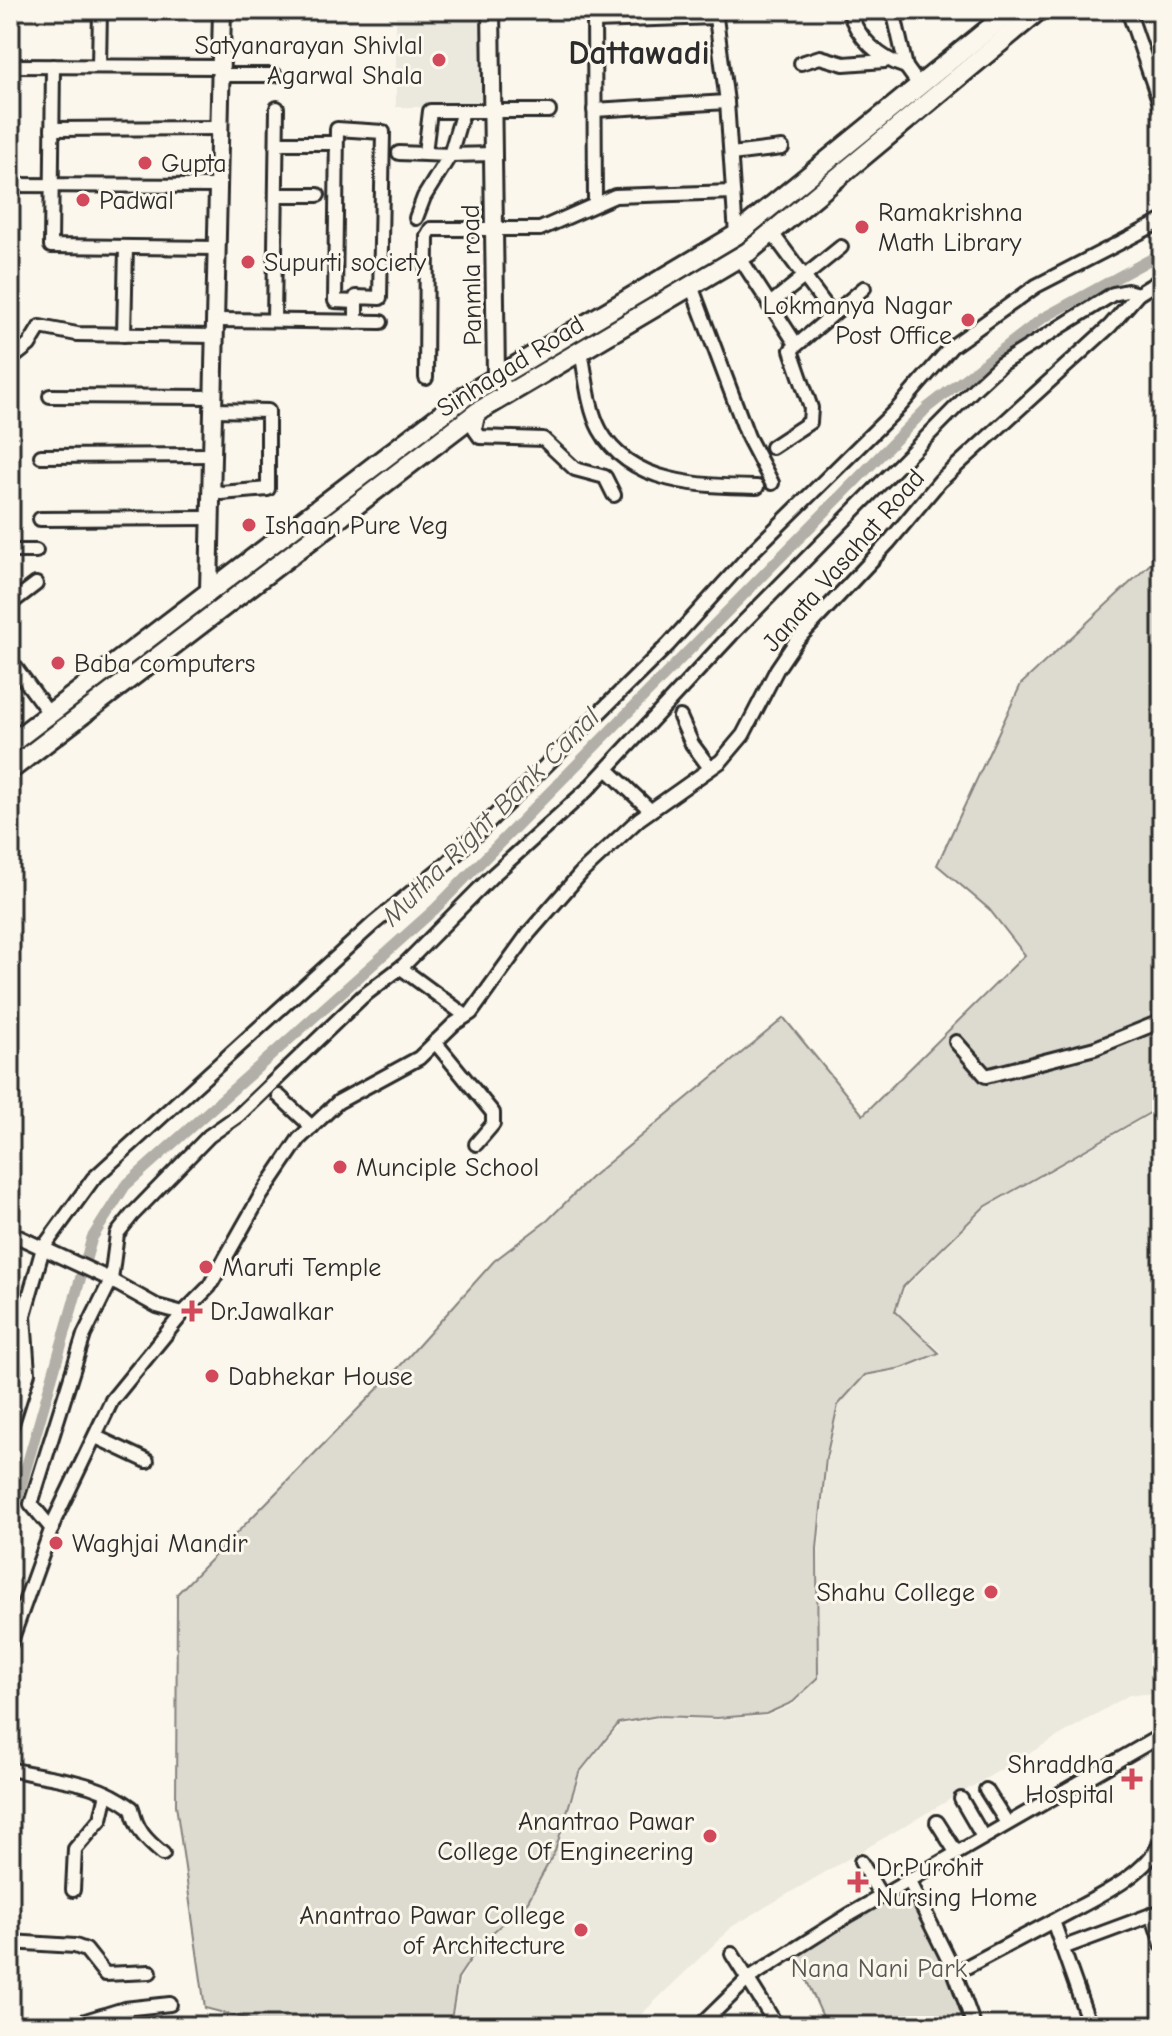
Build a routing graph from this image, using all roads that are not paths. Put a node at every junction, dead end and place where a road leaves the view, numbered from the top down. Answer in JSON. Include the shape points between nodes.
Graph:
{"nodes":[{"id":1,"x":100,"y":10,"type":"edge"},
{"id":2,"x":222,"y":10,"type":"edge"},
{"id":3,"x":491,"y":10,"type":"edge"},
{"id":4,"x":849,"y":10,"type":"edge"},
{"id":5,"x":893,"y":10,"type":"edge"},
{"id":6,"x":1012,"y":10,"type":"edge"},
{"id":7,"x":1039,"y":10,"type":"edge"},
{"id":8,"x":1128,"y":10,"type":"edge"},
{"id":9,"x":716,"y":14,"type":"edge"},
{"id":10,"x":594,"y":15,"type":"edge"},
{"id":11,"x":885,"y":61,"type":"junction"},
{"id":12,"x":801,"y":63,"type":"dead end"},
{"id":13,"x":10,"y":66,"type":"edge"},
{"id":14,"x":53,"y":66,"type":"junction"},
{"id":15,"x":99,"y":66,"type":"junction"},
{"id":16,"x":906,"y":67,"type":"junction"},
{"id":17,"x":220,"y":71,"type":"junction"},
{"id":18,"x":275,"y":75,"type":"dead end"},
{"id":19,"x":914,"y":98,"type":"junction"},
{"id":20,"x":727,"y":102,"type":"junction"},
{"id":21,"x":1161,"y":103,"type":"edge"},
{"id":22,"x":277,"y":108,"type":"dead end"},
{"id":23,"x":594,"y":110,"type":"junction"},
{"id":24,"x":463,"y":111,"type":"junction"},
{"id":25,"x":493,"y":111,"type":"junction"},
{"id":26,"x":549,"y":111,"type":"dead end"},
{"id":27,"x":219,"y":128,"type":"junction"},
{"id":28,"x":52,"y":129,"type":"junction"},
{"id":29,"x":277,"y":143,"type":"junction"},
{"id":30,"x":331,"y":143,"type":"dead end"},
{"id":31,"x":782,"y":148,"type":"dead end"},
{"id":32,"x":399,"y":153,"type":"dead end"},
{"id":33,"x":425,"y":153,"type":"junction"},
{"id":34,"x":493,"y":154,"type":"junction"},
{"id":35,"x":731,"y":154,"type":"junction"},
{"id":36,"x":450,"y":155,"type":"junction"},
{"id":37,"x":10,"y":185,"type":"edge"},
{"id":38,"x":52,"y":186,"type":"junction"},
{"id":39,"x":218,"y":186,"type":"junction"},
{"id":40,"x":733,"y":192,"type":"junction"},
{"id":41,"x":276,"y":195,"type":"junction"},
{"id":42,"x":318,"y":195,"type":"dead end"},
{"id":43,"x":595,"y":203,"type":"junction"},
{"id":44,"x":416,"y":218,"type":"dead end"},
{"id":45,"x":1162,"y":221,"type":"edge"},
{"id":46,"x":494,"y":230,"type":"junction"},
{"id":47,"x":772,"y":233,"type":"junction"},
{"id":48,"x":736,"y":235,"type":"junction"},
{"id":49,"x":126,"y":247,"type":"junction"},
{"id":50,"x":841,"y":247,"type":"dead end"},
{"id":51,"x":216,"y":248,"type":"junction"},
{"id":52,"x":740,"y":258,"type":"junction"},
{"id":53,"x":805,"y":276,"type":"junction"},
{"id":54,"x":1162,"y":279,"type":"edge"},
{"id":55,"x":692,"y":288,"type":"junction"},
{"id":56,"x":864,"y":288,"type":"dead end"},
{"id":57,"x":1138,"y":294,"type":"junction"},
{"id":58,"x":356,"y":302,"type":"junction"},
{"id":59,"x":769,"y":305,"type":"junction"},
{"id":60,"x":832,"y":314,"type":"junction"},
{"id":61,"x":274,"y":320,"type":"junction"},
{"id":62,"x":356,"y":322,"type":"junction"},
{"id":63,"x":381,"y":322,"type":"dead end"},
{"id":64,"x":215,"y":328,"type":"junction"},
{"id":65,"x":124,"y":335,"type":"junction"},
{"id":66,"x":796,"y":344,"type":"junction"},
{"id":67,"x":581,"y":351,"type":"junction"},
{"id":68,"x":10,"y":360,"type":"edge"},
{"id":69,"x":496,"y":375,"type":"junction"},
{"id":70,"x":426,"y":378,"type":"dead end"},
{"id":71,"x":507,"y":393,"type":"junction"},
{"id":72,"x":50,"y":396,"type":"dead end"},
{"id":73,"x":213,"y":403,"type":"junction"},
{"id":74,"x":479,"y":411,"type":"junction"},
{"id":75,"x":772,"y":447,"type":"dead end"},
{"id":76,"x":212,"y":455,"type":"junction"},
{"id":77,"x":41,"y":456,"type":"dead end"},
{"id":78,"x":772,"y":483,"type":"dead end"},
{"id":79,"x":757,"y":487,"type":"dead end"},
{"id":80,"x":211,"y":490,"type":"junction"},
{"id":81,"x":614,"y":495,"type":"dead end"},
{"id":82,"x":210,"y":518,"type":"junction"},
{"id":83,"x":40,"y":519,"type":"dead end"},
{"id":84,"x":10,"y":551,"type":"edge"},
{"id":85,"x":36,"y":551,"type":"dead end"},
{"id":86,"x":36,"y":584,"type":"dead end"},
{"id":87,"x":209,"y":591,"type":"junction"},
{"id":88,"x":10,"y":604,"type":"edge"},
{"id":89,"x":10,"y":660,"type":"edge"},
{"id":90,"x":49,"y":713,"type":"junction"},
{"id":91,"x":680,"y":717,"type":"dead end"},
{"id":92,"x":10,"y":744,"type":"edge"},
{"id":93,"x":710,"y":768,"type":"junction"},
{"id":94,"x":607,"y":769,"type":"junction"},
{"id":95,"x":10,"y":770,"type":"edge"},
{"id":96,"x":650,"y":810,"type":"junction"},
{"id":97,"x":401,"y":968,"type":"junction"},
{"id":98,"x":466,"y":1016,"type":"junction"},
{"id":99,"x":1162,"y":1021,"type":"edge"},
{"id":100,"x":435,"y":1042,"type":"junction"},
{"id":101,"x":956,"y":1042,"type":"dead end"},
{"id":102,"x":279,"y":1096,"type":"dead end"},
{"id":103,"x":312,"y":1127,"type":"junction"},
{"id":104,"x":476,"y":1144,"type":"dead end"},
{"id":105,"x":10,"y":1233,"type":"edge"},
{"id":106,"x":48,"y":1250,"type":"junction"},
{"id":107,"x":107,"y":1278,"type":"junction"},
{"id":108,"x":183,"y":1313,"type":"junction"},
{"id":109,"x":24,"y":1315,"type":"junction"},
{"id":110,"x":10,"y":1347,"type":"edge"},
{"id":111,"x":10,"y":1430,"type":"edge"},
{"id":112,"x":96,"y":1437,"type":"junction"},
{"id":113,"x":147,"y":1461,"type":"dead end"},
{"id":114,"x":52,"y":1529,"type":"junction"},
{"id":115,"x":10,"y":1644,"type":"edge"},
{"id":116,"x":1162,"y":1735,"type":"edge"},
{"id":117,"x":10,"y":1769,"type":"edge"},
{"id":118,"x":986,"y":1790,"type":"dead end"},
{"id":119,"x":107,"y":1793,"type":"junction"},
{"id":120,"x":961,"y":1799,"type":"dead end"},
{"id":121,"x":937,"y":1822,"type":"dead end"},
{"id":122,"x":1007,"y":1823,"type":"junction"},
{"id":123,"x":983,"y":1837,"type":"junction"},
{"id":124,"x":1162,"y":1840,"type":"edge"},
{"id":125,"x":956,"y":1852,"type":"junction"},
{"id":126,"x":163,"y":1854,"type":"dead end"},
{"id":127,"x":861,"y":1862,"type":"dead end"},
{"id":128,"x":909,"y":1880,"type":"junction"},
{"id":129,"x":73,"y":1890,"type":"dead end"},
{"id":130,"x":881,"y":1896,"type":"junction"},
{"id":131,"x":1157,"y":1912,"type":"edge"},
{"id":132,"x":1053,"y":1921,"type":"junction"},
{"id":133,"x":10,"y":1942,"type":"edge"},
{"id":134,"x":1162,"y":1944,"type":"edge"},
{"id":135,"x":1062,"y":1948,"type":"junction"},
{"id":136,"x":732,"y":1954,"type":"dead end"},
{"id":137,"x":150,"y":1972,"type":"dead end"},
{"id":138,"x":955,"y":1973,"type":"junction"},
{"id":139,"x":749,"y":1978,"type":"junction"},
{"id":140,"x":170,"y":2004,"type":"dead end"},
{"id":141,"x":69,"y":2026,"type":"edge"},
{"id":142,"x":700,"y":2026,"type":"edge"},
{"id":143,"x":777,"y":2026,"type":"edge"},
{"id":144,"x":974,"y":2026,"type":"edge"},
{"id":145,"x":1090,"y":2026,"type":"edge"}],
"edges":[{"from":1,"to":15,"type":"street"},
{"from":2,"to":17,"type":"street"},
{"from":3,"to":25,"type":"street","name":"Panmla road"},
{"from":4,"to":11,"type":"street","via":[[853,24]]},
{"from":5,"to":16,"type":"street"},
{"from":6,"to":19,"type":"main road","name":"Sinhagad Road"},
{"from":7,"to":19,"type":"main road","name":"Sinhagad Road"},
{"from":8,"to":21,"type":"street"},
{"from":9,"to":10,"type":"street"},
{"from":9,"to":20,"type":"street"},
{"from":10,"to":23,"type":"street"},
{"from":11,"to":12,"type":"street","via":[[844,64],[820,57]]},
{"from":11,"to":16,"type":"street"},
{"from":13,"to":14,"type":"street"},
{"from":14,"to":15,"type":"street"},
{"from":14,"to":28,"type":"street"},
{"from":15,"to":17,"type":"street"},
{"from":16,"to":19,"type":"street"},
{"from":17,"to":18,"type":"street"},
{"from":17,"to":27,"type":"street"},
{"from":19,"to":47,"type":"main road","name":"Sinhagad Road"},
{"from":19,"to":48,"type":"main road","name":"Sinhagad Road"},
{"from":20,"to":23,"type":"street"},
{"from":20,"to":35,"type":"street"},
{"from":22,"to":29,"type":"street"},
{"from":23,"to":43,"type":"street"},
{"from":24,"to":25,"type":"street"},
{"from":24,"to":33,"type":"street","via":[[430,111]]},
{"from":24,"to":36,"type":"street"},
{"from":25,"to":26,"type":"street"},
{"from":25,"to":34,"type":"street","name":"Panmla road"},
{"from":27,"to":28,"type":"street"},
{"from":27,"to":39,"type":"street"},
{"from":28,"to":38,"type":"street"},
{"from":29,"to":30,"type":"street"},
{"from":29,"to":41,"type":"street"},
{"from":31,"to":35,"type":"street"},
{"from":32,"to":33,"type":"street"},
{"from":33,"to":36,"type":"street"},
{"from":34,"to":36,"type":"street"},
{"from":34,"to":46,"type":"street","name":"Panmla road"},
{"from":35,"to":40,"type":"street"},
{"from":36,"to":44,"type":"street"},
{"from":37,"to":38,"type":"street"},
{"from":38,"to":39,"type":"street"},
{"from":38,"to":49,"type":"street","via":[[51,246]]},
{"from":39,"to":51,"type":"street"},
{"from":40,"to":43,"type":"street","via":[[615,196]]},
{"from":40,"to":48,"type":"street"},
{"from":41,"to":42,"type":"street"},
{"from":41,"to":61,"type":"street"},
{"from":43,"to":46,"type":"street","via":[[540,229]]},
{"from":45,"to":106,"type":"street","via":[[1036,286],[951,347],[668,645],[447,863],[93,1179]]},
{"from":46,"to":69,"type":"street","name":"Panmla road"},
{"from":46,"to":70,"type":"street","via":[[428,232]]},
{"from":47,"to":52,"type":"main road","name":"Sinhagad Road"},
{"from":47,"to":53,"type":"street"},
{"from":48,"to":69,"type":"main road","name":"Sinhagad Road"},
{"from":49,"to":51,"type":"street"},
{"from":49,"to":65,"type":"street"},
{"from":50,"to":53,"type":"street"},
{"from":51,"to":64,"type":"street"},
{"from":52,"to":55,"type":"main road","name":"Sinhagad Road"},
{"from":52,"to":59,"type":"street"},
{"from":53,"to":59,"type":"street"},
{"from":53,"to":60,"type":"street"},
{"from":54,"to":57,"type":"street","name":"Janata Vasahat Road"},
{"from":55,"to":67,"type":"main road","name":"Sinhagad Road"},
{"from":55,"to":78,"type":"street","via":[[748,437]]},
{"from":56,"to":60,"type":"street"},
{"from":57,"to":93,"type":"street","name":"Janata Vasahat Road","via":[[1110,326],[940,481],[796,641],[743,735]]},
{"from":57,"to":94,"type":"street","via":[[1113,294],[1001,364],[732,634]]},
{"from":58,"to":58,"type":"street","via":[[335,301],[337,129],[383,132],[380,298],[356,297]]},
{"from":58,"to":62,"type":"street"},
{"from":59,"to":66,"type":"street"},
{"from":60,"to":66,"type":"street"},
{"from":61,"to":62,"type":"street"},
{"from":61,"to":64,"type":"street"},
{"from":62,"to":63,"type":"street"},
{"from":64,"to":65,"type":"street"},
{"from":64,"to":73,"type":"street"},
{"from":65,"to":68,"type":"street","via":[[40,327]]},
{"from":66,"to":75,"type":"street","via":[[790,356],[811,408],[810,422]]},
{"from":67,"to":71,"type":"main road","name":"Sinhagad Road"},
{"from":67,"to":79,"type":"street","via":[[600,430],[627,459],[678,482]]},
{"from":69,"to":71,"type":"street","name":"Panmla road"},
{"from":69,"to":87,"type":"main road","name":"Sinhagad Road"},
{"from":71,"to":74,"type":"main road","name":"Sinhagad Road"},
{"from":72,"to":73,"type":"street"},
{"from":73,"to":76,"type":"street"},
{"from":73,"to":80,"type":"street","via":[[268,411],[268,489]]},
{"from":74,"to":81,"type":"street","via":[[475,430],[480,437],[543,439],[575,469],[605,477]]},
{"from":74,"to":95,"type":"main road","name":"Sinhagad Road"},
{"from":76,"to":77,"type":"street"},
{"from":76,"to":80,"type":"street"},
{"from":80,"to":82,"type":"street"},
{"from":82,"to":83,"type":"street"},
{"from":82,"to":87,"type":"street"},
{"from":84,"to":85,"type":"street"},
{"from":86,"to":88,"type":"street"},
{"from":87,"to":90,"type":"main road","name":"Sinhagad Road"},
{"from":89,"to":90,"type":"street"},
{"from":90,"to":92,"type":"main road","name":"Sinhagad Road"},
{"from":91,"to":93,"type":"street"},
{"from":93,"to":96,"type":"street","name":"Janata Vasahat Road"},
{"from":94,"to":96,"type":"street"},
{"from":94,"to":97,"type":"street"},
{"from":96,"to":98,"type":"street","name":"Janata Vasahat Road","via":[[551,906]]},
{"from":97,"to":98,"type":"street"},
{"from":97,"to":107,"type":"street","via":[[362,997],[151,1193],[117,1234]]},
{"from":98,"to":100,"type":"street","name":"Janata Vasahat Road"},
{"from":99,"to":101,"type":"street","via":[[1095,1048],[986,1076]]},
{"from":100,"to":103,"type":"street","name":"Janata Vasahat Road","via":[[419,1058],[338,1102]]},
{"from":100,"to":104,"type":"street","via":[[493,1113],[493,1124]]},
{"from":102,"to":103,"type":"street"},
{"from":103,"to":108,"type":"street","name":"Janata Vasahat Road","via":[[278,1169],[209,1287]]},
{"from":105,"to":106,"type":"street"},
{"from":106,"to":107,"type":"street"},
{"from":106,"to":109,"type":"street"},
{"from":107,"to":108,"type":"street","via":[[157,1306]]},
{"from":107,"to":114,"type":"street","via":[[31,1504]]},
{"from":108,"to":112,"type":"street","name":"Janata Vasahat Road","via":[[112,1400]]},
{"from":109,"to":110,"type":"street"},
{"from":109,"to":111,"type":"street","via":[[28,1373]]},
{"from":112,"to":113,"type":"street"},
{"from":112,"to":114,"type":"street","name":"Janata Vasahat Road"},
{"from":114,"to":115,"type":"street","name":"Janata Vasahat Road"},
{"from":116,"to":122,"type":"street"},
{"from":117,"to":119,"type":"street","via":[[82,1781]]},
{"from":118,"to":122,"type":"street"},
{"from":119,"to":126,"type":"street","via":[[132,1808],[143,1837]]},
{"from":119,"to":129,"type":"street","via":[[101,1819],[75,1849]]},
{"from":120,"to":123,"type":"street"},
{"from":121,"to":125,"type":"street"},
{"from":122,"to":123,"type":"street"},
{"from":123,"to":125,"type":"street"},
{"from":124,"to":132,"type":"street","via":[[1135,1870]]},
{"from":125,"to":128,"type":"street"},
{"from":127,"to":130,"type":"street"},
{"from":128,"to":130,"type":"street"},
{"from":128,"to":138,"type":"street"},
{"from":130,"to":139,"type":"street"},
{"from":131,"to":134,"type":"street"},
{"from":131,"to":135,"type":"street"},
{"from":132,"to":135,"type":"street"},
{"from":132,"to":138,"type":"street"},
{"from":133,"to":137,"type":"street","via":[[75,1946],[86,1950],[105,1974]]},
{"from":135,"to":145,"type":"street"},
{"from":136,"to":139,"type":"street"},
{"from":138,"to":144,"type":"street"},
{"from":139,"to":142,"type":"street"},
{"from":139,"to":143,"type":"street"},
{"from":140,"to":141,"type":"street","via":[[124,2009]]}]}
